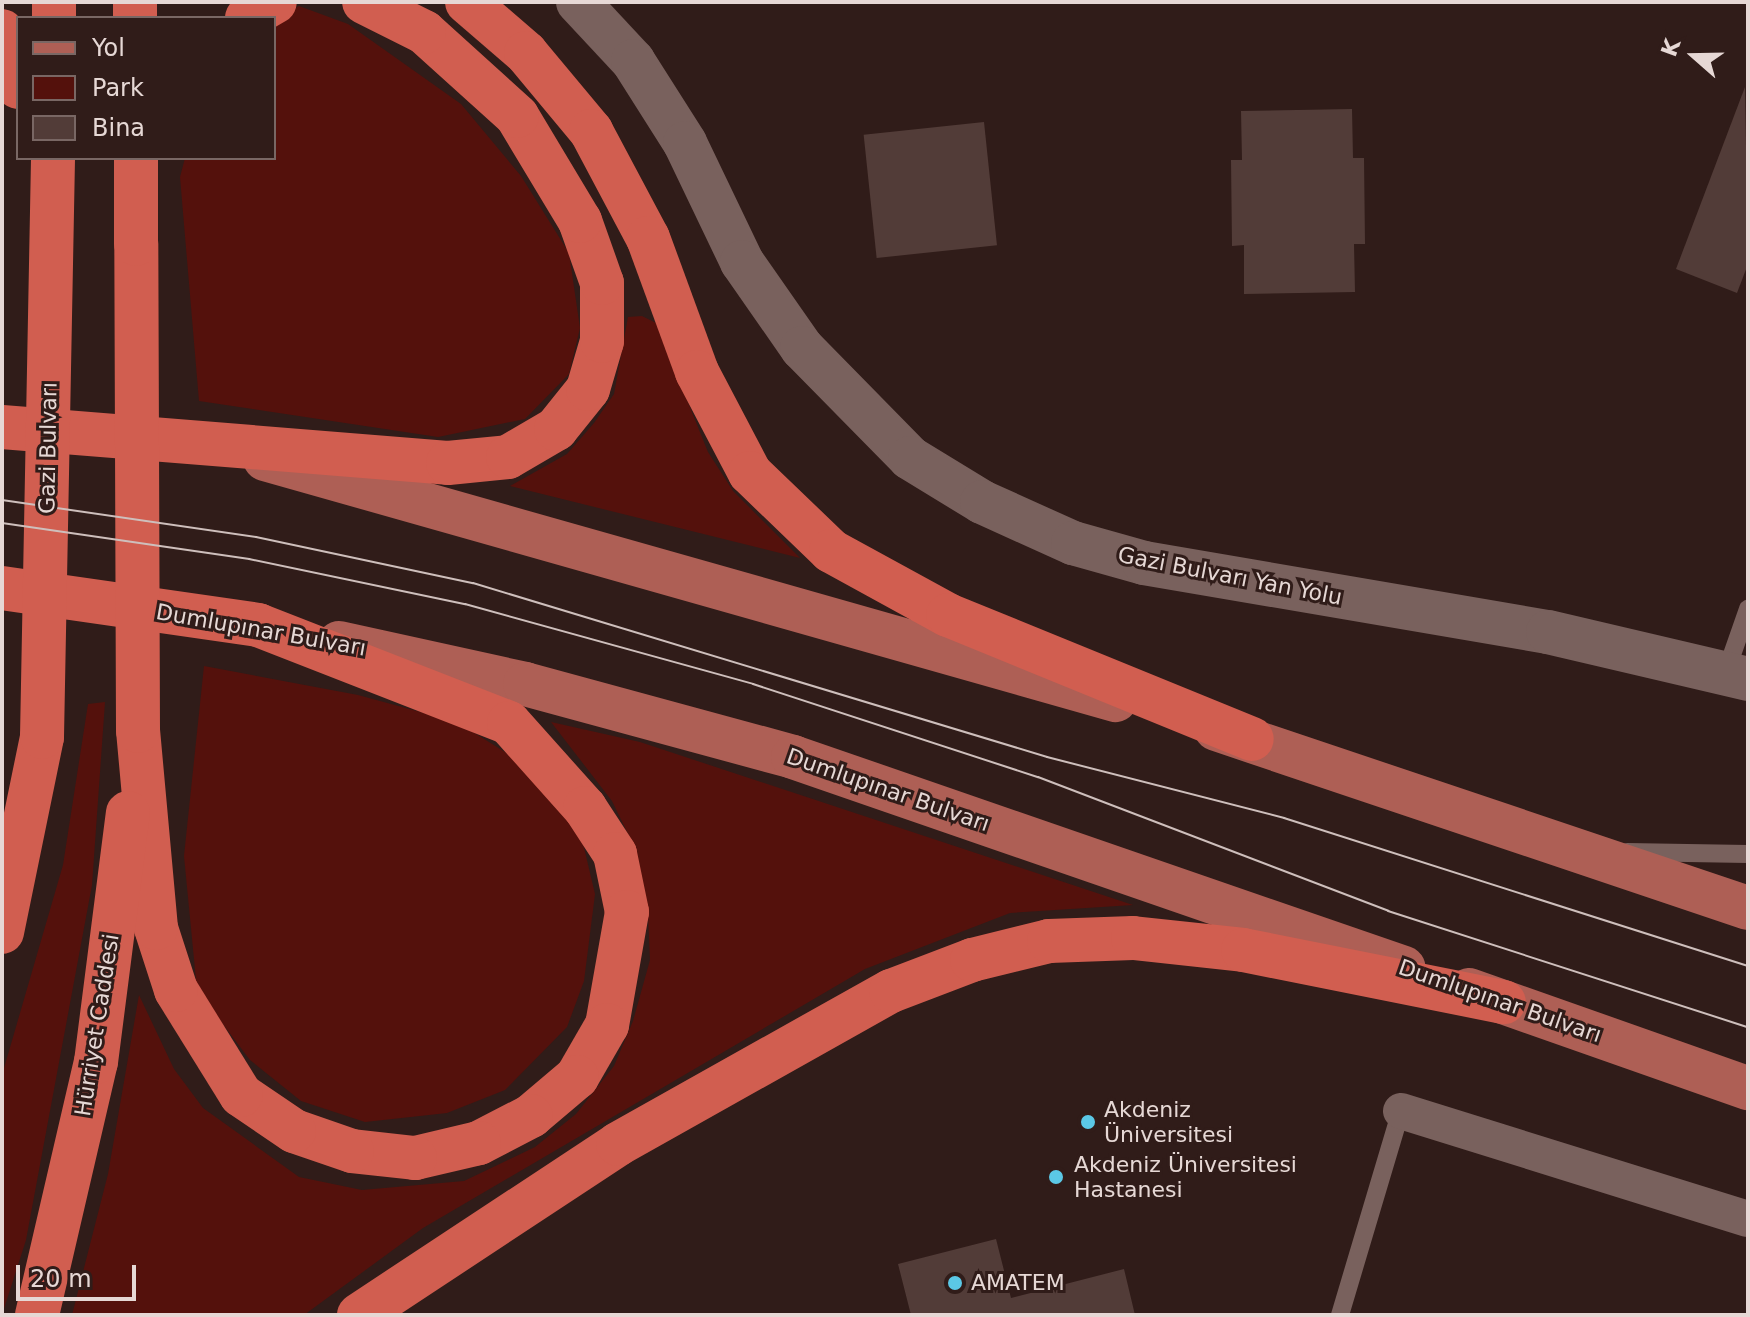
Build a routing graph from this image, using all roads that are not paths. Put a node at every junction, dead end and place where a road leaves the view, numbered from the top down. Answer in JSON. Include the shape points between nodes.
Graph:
{"nodes":[{"id":1,"x":275,"y":2,"type":"edge"},
{"id":2,"x":364,"y":2,"type":"edge"},
{"id":3,"x":467,"y":2,"type":"edge"},
{"id":4,"x":578,"y":2,"type":"edge"},
{"id":5,"x":250,"y":16,"type":"edge"},
{"id":6,"x":2,"y":31,"type":"edge"},
{"id":7,"x":16,"y":80,"type":"edge"},
{"id":8,"x":33,"y":160,"type":"edge"},
{"id":9,"x":53,"y":160,"type":"edge"},
{"id":10,"x":136,"y":160,"type":"edge"},
{"id":11,"x":161,"y":160,"type":"edge"},
{"id":12,"x":136,"y":244,"type":"junction"},
{"id":13,"x":53,"y":248,"type":"junction"},
{"id":14,"x":2,"y":427,"type":"edge"},
{"id":15,"x":240,"y":452,"type":"junction"},
{"id":16,"x":2,"y":588,"type":"edge"},
{"id":17,"x":1748,"y":609,"type":"edge"},
{"id":18,"x":258,"y":625,"type":"junction"},
{"id":19,"x":1737,"y":674,"type":"edge"},
{"id":20,"x":138,"y":731,"type":"junction"},
{"id":21,"x":1252,"y":739,"type":"junction"},
{"id":22,"x":1575,"y":851,"type":"junction"},
{"id":23,"x":1748,"y":854,"type":"edge"},
{"id":24,"x":1748,"y":908,"type":"edge"},
{"id":25,"x":2,"y":932,"type":"edge"},
{"id":26,"x":1504,"y":1002,"type":"junction"},
{"id":27,"x":1748,"y":1088,"type":"edge"},
{"id":28,"x":1401,"y":1111,"type":"joint"},
{"id":29,"x":1748,"y":1219,"type":"edge"},
{"id":30,"x":37,"y":1315,"type":"edge"},
{"id":31,"x":359,"y":1315,"type":"edge"},
{"id":32,"x":1340,"y":1315,"type":"edge"}],
"edges":[{"from":1,"to":5,"type":"highway"},
{"from":2,"to":15,"type":"highway","via":[[424,32],[517,116],[580,221],[602,283],[602,341],[588,389],[556,429],[508,457],[448,463]]},
{"from":3,"to":21,"type":"highway","via":[[526,53],[591,131],[648,238],[697,372],[750,473],[831,551],[948,615]]},
{"from":4,"to":19,"type":"main road","name":"Gazi Bulvarı Yan Yolu","via":[[633,61],[685,143],[742,262],[802,348],[910,458],[982,502],[1073,543],[1144,563]]},
{"from":6,"to":7,"type":"highway"},
{"from":8,"to":13,"type":"highway"},
{"from":9,"to":13,"type":"highway","name":"Gazi Bulvarı"},
{"from":10,"to":12,"type":"highway"},
{"from":11,"to":12,"type":"highway"},
{"from":12,"to":20,"type":"highway"},
{"from":13,"to":25,"type":"highway","name":"Gazi Bulvarı","via":[[42,737]]},
{"from":14,"to":15,"type":"highway"},
{"from":15,"to":21,"type":"main road"},
{"from":16,"to":18,"type":"highway","name":"Dumlupınar Bulvarı"},
{"from":17,"to":19,"type":"lane"},
{"from":18,"to":20,"type":"highway","via":[[509,723],[585,808],[615,854],[627,912],[607,1025],[577,1077],[531,1116],[479,1143],[415,1158],[352,1151],[294,1131],[241,1095],[176,990],[156,928]]},
{"from":18,"to":26,"type":"main road","name":"Dumlupınar Bulvarı","via":[[525,684],[793,757]]},
{"from":20,"to":30,"type":"highway","name":"Hürriyet Caddesi","via":[[96,1062]]},
{"from":21,"to":22,"type":"main road"},
{"from":22,"to":23,"type":"lane"},
{"from":22,"to":24,"type":"main road"},
{"from":26,"to":27,"type":"main road","name":"Dumlupınar Bulvarı"},
{"from":26,"to":31,"type":"highway","via":[[1243,950],[1133,938],[1049,941],[972,960],[891,991],[618,1144]]},
{"from":28,"to":29,"type":"street"},
{"from":28,"to":32,"type":"lane"}]}
